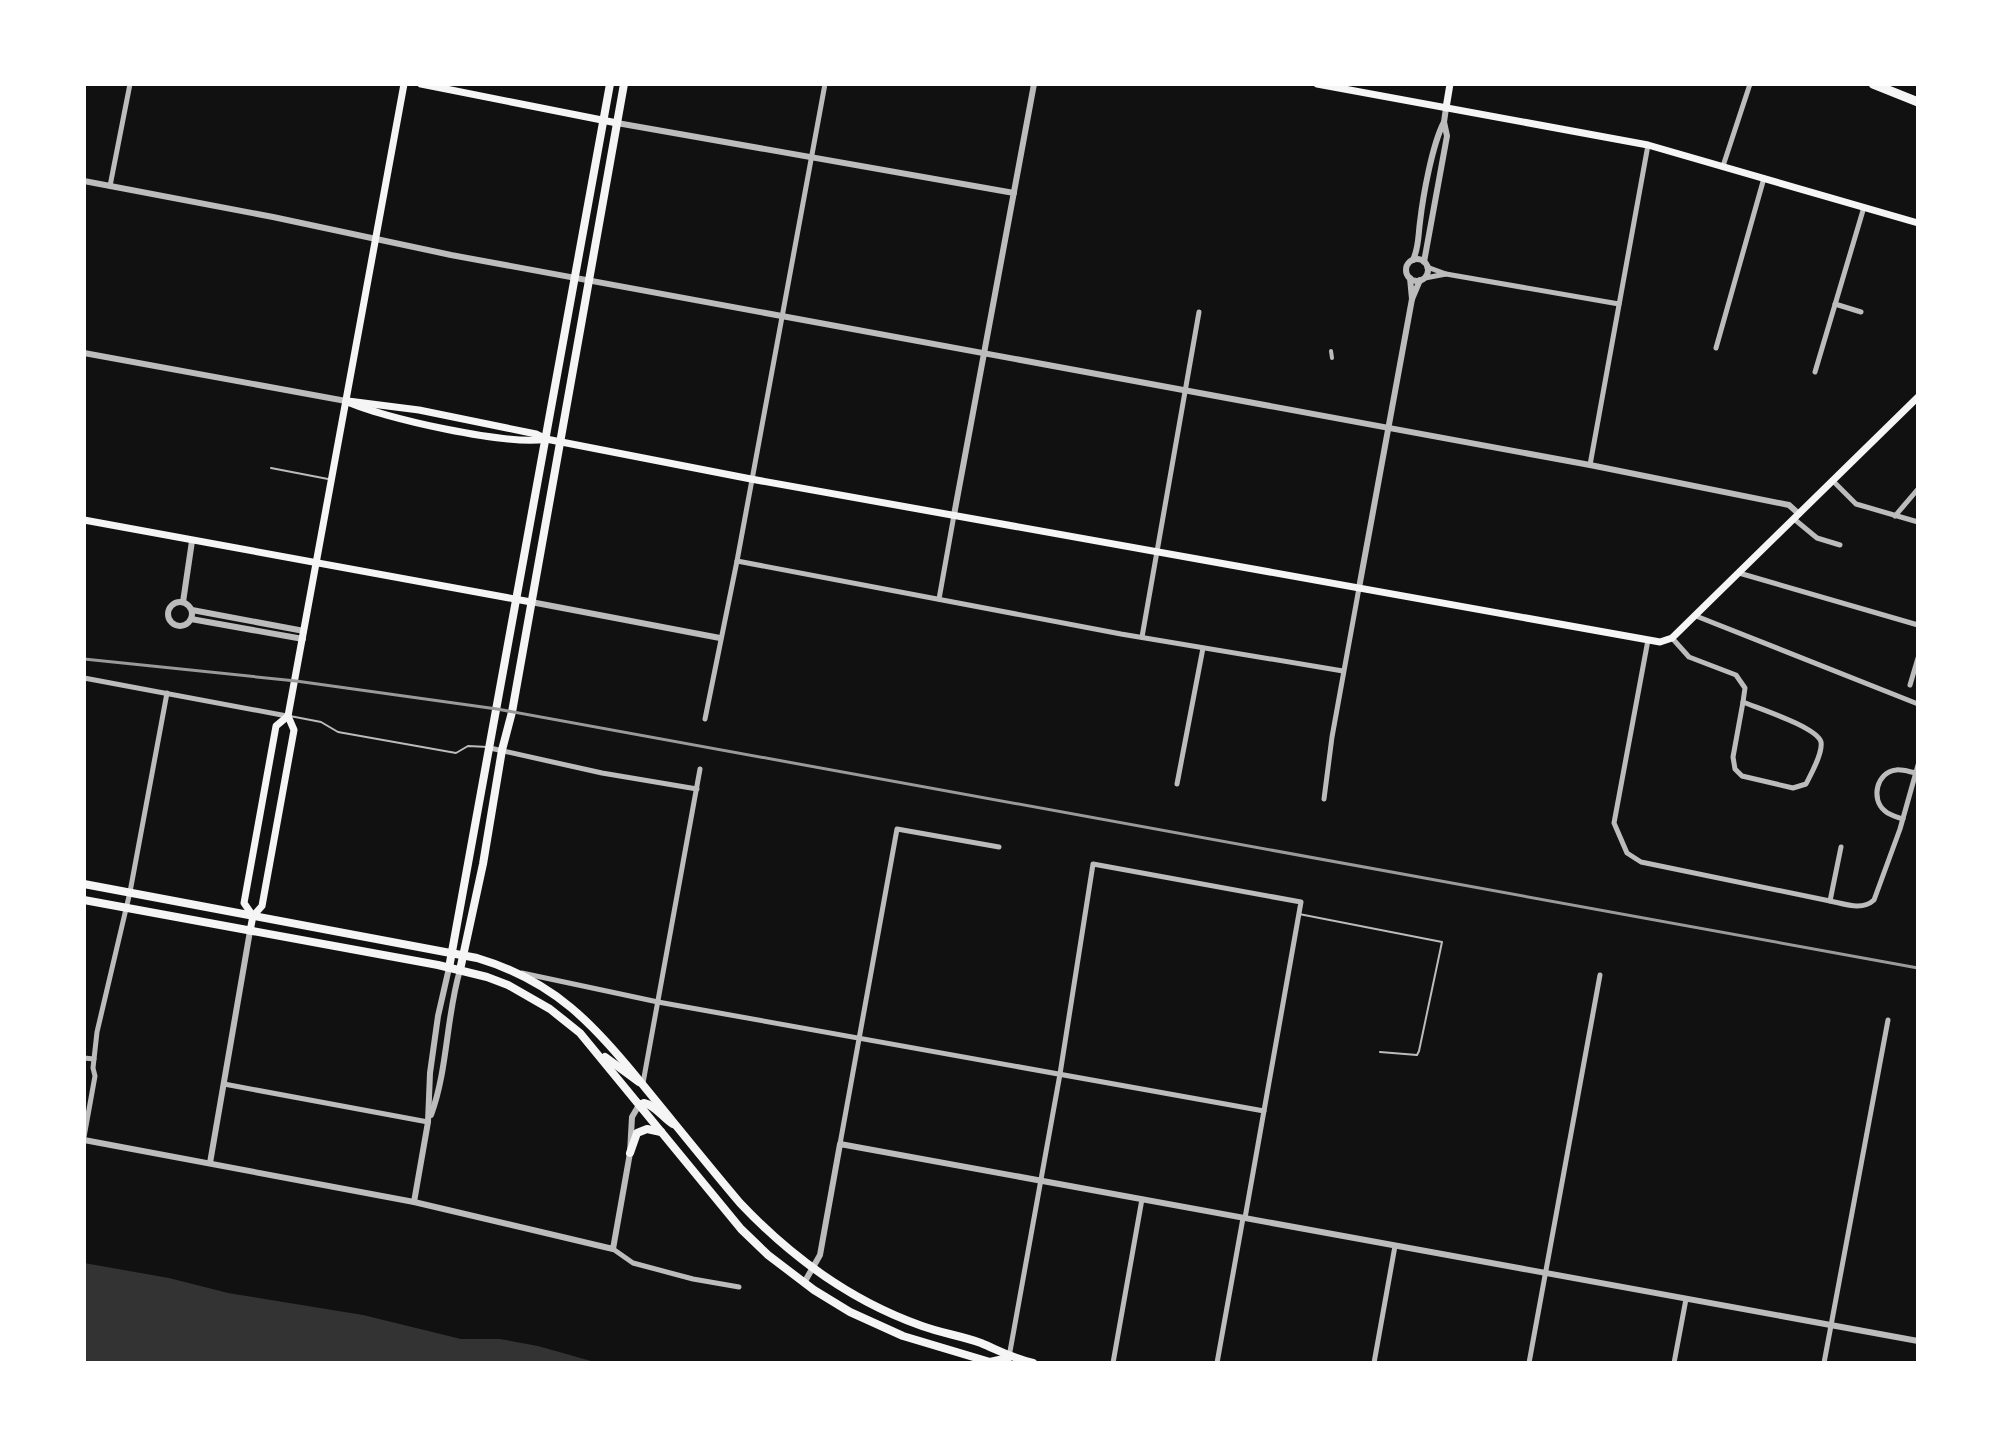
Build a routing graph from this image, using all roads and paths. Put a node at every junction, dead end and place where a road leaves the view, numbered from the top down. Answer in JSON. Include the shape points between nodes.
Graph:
{"nodes":[{"id":1,"x":130,"y":84,"type":"edge"},
{"id":2,"x":404,"y":84,"type":"edge"},
{"id":3,"x":421,"y":84,"type":"edge"},
{"id":4,"x":610,"y":84,"type":"edge"},
{"id":5,"x":624,"y":84,"type":"edge"},
{"id":6,"x":825,"y":84,"type":"edge"},
{"id":7,"x":1034,"y":84,"type":"edge"},
{"id":8,"x":1317,"y":84,"type":"edge"},
{"id":9,"x":1450,"y":84,"type":"edge"},
{"id":10,"x":1750,"y":84,"type":"edge"},
{"id":11,"x":1873,"y":84,"type":"edge"},
{"id":12,"x":1915,"y":102,"type":"edge"},
{"id":13,"x":1446,"y":108,"type":"junction"},
{"id":14,"x":604,"y":120,"type":"junction"},
{"id":15,"x":1444,"y":122,"type":"junction"},
{"id":16,"x":617,"y":123,"type":"junction"},
{"id":17,"x":1648,"y":145,"type":"junction"},
{"id":18,"x":812,"y":156,"type":"junction"},
{"id":19,"x":1723,"y":166,"type":"junction"},
{"id":20,"x":1764,"y":178,"type":"junction"},
{"id":21,"x":84,"y":181,"type":"edge"},
{"id":22,"x":110,"y":186,"type":"junction"},
{"id":23,"x":1014,"y":193,"type":"junction"},
{"id":24,"x":1864,"y":207,"type":"junction"},
{"id":25,"x":1918,"y":223,"type":"edge"},
{"id":26,"x":375,"y":240,"type":"junction"},
{"id":27,"x":1413,"y":260,"type":"junction"},
{"id":28,"x":1425,"y":265,"type":"junction"},
{"id":29,"x":1446,"y":274,"type":"junction"},
{"id":30,"x":575,"y":277,"type":"junction"},
{"id":31,"x":1410,"y":278,"type":"junction"},
{"id":32,"x":1422,"y":279,"type":"junction"},
{"id":33,"x":589,"y":280,"type":"junction"},
{"id":34,"x":1412,"y":299,"type":"junction"},
{"id":35,"x":1619,"y":304,"type":"junction"},
{"id":36,"x":1835,"y":304,"type":"junction"},
{"id":37,"x":1199,"y":312,"type":"dead end"},
{"id":38,"x":1861,"y":312,"type":"dead end"},
{"id":39,"x":782,"y":316,"type":"junction"},
{"id":40,"x":1716,"y":348,"type":"dead end"},
{"id":41,"x":1331,"y":351,"type":"dead end"},
{"id":42,"x":985,"y":352,"type":"junction"},
{"id":43,"x":84,"y":353,"type":"edge"},
{"id":44,"x":1332,"y":358,"type":"dead end"},
{"id":45,"x":1815,"y":372,"type":"dead end"},
{"id":46,"x":1186,"y":391,"type":"junction"},
{"id":47,"x":1918,"y":397,"type":"edge"},
{"id":48,"x":346,"y":401,"type":"junction"},
{"id":49,"x":1388,"y":428,"type":"junction"},
{"id":50,"x":546,"y":439,"type":"junction"},
{"id":51,"x":560,"y":441,"type":"junction"},
{"id":52,"x":1590,"y":465,"type":"junction"},
{"id":53,"x":271,"y":468,"type":"dead end"},
{"id":54,"x":751,"y":479,"type":"junction"},
{"id":55,"x":332,"y":480,"type":"junction"},
{"id":56,"x":1833,"y":481,"type":"junction"},
{"id":57,"x":1918,"y":489,"type":"edge"},
{"id":58,"x":954,"y":515,"type":"junction"},
{"id":59,"x":1895,"y":516,"type":"junction"},
{"id":60,"x":1797,"y":517,"type":"junction"},
{"id":61,"x":84,"y":520,"type":"edge"},
{"id":62,"x":1918,"y":522,"type":"edge"},
{"id":63,"x":192,"y":541,"type":"junction"},
{"id":64,"x":1840,"y":545,"type":"dead end"},
{"id":65,"x":1156,"y":550,"type":"junction"},
{"id":66,"x":317,"y":561,"type":"junction"},
{"id":67,"x":737,"y":561,"type":"junction"},
{"id":68,"x":1739,"y":573,"type":"junction"},
{"id":69,"x":1359,"y":588,"type":"junction"},
{"id":70,"x":939,"y":599,"type":"junction"},
{"id":71,"x":517,"y":600,"type":"junction"},
{"id":72,"x":183,"y":602,"type":"junction"},
{"id":73,"x":531,"y":602,"type":"junction"},
{"id":74,"x":192,"y":610,"type":"junction"},
{"id":75,"x":1696,"y":616,"type":"junction"},
{"id":76,"x":191,"y":619,"type":"junction"},
{"id":77,"x":1918,"y":625,"type":"edge"},
{"id":78,"x":303,"y":635,"type":"junction"},
{"id":79,"x":1142,"y":637,"type":"junction"},
{"id":80,"x":720,"y":638,"type":"junction"},
{"id":81,"x":1672,"y":638,"type":"junction"},
{"id":82,"x":1648,"y":640,"type":"junction"},
{"id":83,"x":1203,"y":648,"type":"junction"},
{"id":84,"x":1918,"y":658,"type":"edge"},
{"id":85,"x":1343,"y":671,"type":"junction"},
{"id":86,"x":84,"y":678,"type":"edge"},
{"id":87,"x":1910,"y":685,"type":"dead end"},
{"id":88,"x":167,"y":693,"type":"junction"},
{"id":89,"x":1743,"y":702,"type":"junction"},
{"id":90,"x":1918,"y":704,"type":"edge"},
{"id":91,"x":288,"y":716,"type":"junction"},
{"id":92,"x":705,"y":719,"type":"dead end"},
{"id":93,"x":489,"y":748,"type":"junction"},
{"id":94,"x":502,"y":750,"type":"junction"},
{"id":95,"x":1918,"y":765,"type":"edge"},
{"id":96,"x":700,"y":769,"type":"dead end"},
{"id":97,"x":1916,"y":773,"type":"junction"},
{"id":98,"x":1177,"y":784,"type":"dead end"},
{"id":99,"x":697,"y":789,"type":"junction"},
{"id":100,"x":1324,"y":799,"type":"dead end"},
{"id":101,"x":1903,"y":819,"type":"junction"},
{"id":102,"x":999,"y":847,"type":"dead end"},
{"id":103,"x":1841,"y":847,"type":"dead end"},
{"id":104,"x":84,"y":884,"type":"edge"},
{"id":105,"x":130,"y":892,"type":"junction"},
{"id":106,"x":84,"y":900,"type":"edge"},
{"id":107,"x":1830,"y":901,"type":"junction"},
{"id":108,"x":125,"y":906,"type":"junction"},
{"id":109,"x":1299,"y":914,"type":"junction"},
{"id":110,"x":253,"y":916,"type":"junction"},
{"id":111,"x":250,"y":931,"type":"junction"},
{"id":112,"x":451,"y":954,"type":"junction"},
{"id":113,"x":463,"y":956,"type":"junction"},
{"id":114,"x":449,"y":968,"type":"junction"},
{"id":115,"x":460,"y":970,"type":"junction"},
{"id":116,"x":518,"y":972,"type":"junction"},
{"id":117,"x":1600,"y":975,"type":"dead end"},
{"id":118,"x":658,"y":1002,"type":"junction"},
{"id":119,"x":1888,"y":1020,"type":"dead end"},
{"id":120,"x":859,"y":1038,"type":"junction"},
{"id":121,"x":1380,"y":1052,"type":"dead end"},
{"id":122,"x":600,"y":1055,"type":"junction"},
{"id":123,"x":84,"y":1058,"type":"edge"},
{"id":124,"x":94,"y":1059,"type":"junction"},
{"id":125,"x":1060,"y":1074,"type":"junction"},
{"id":126,"x":224,"y":1084,"type":"junction"},
{"id":127,"x":643,"y":1084,"type":"junction"},
{"id":128,"x":639,"y":1105,"type":"junction"},
{"id":129,"x":1264,"y":1111,"type":"junction"},
{"id":130,"x":428,"y":1122,"type":"junction"},
{"id":131,"x":680,"y":1129,"type":"junction"},
{"id":132,"x":661,"y":1132,"type":"junction"},
{"id":133,"x":84,"y":1138,"type":"edge"},
{"id":134,"x":840,"y":1144,"type":"junction"},
{"id":135,"x":630,"y":1153,"type":"junction"},
{"id":136,"x":210,"y":1163,"type":"junction"},
{"id":137,"x":1041,"y":1181,"type":"junction"},
{"id":138,"x":1142,"y":1199,"type":"junction"},
{"id":139,"x":414,"y":1202,"type":"junction"},
{"id":140,"x":1244,"y":1218,"type":"junction"},
{"id":141,"x":1395,"y":1246,"type":"junction"},
{"id":142,"x":613,"y":1249,"type":"junction"},
{"id":143,"x":814,"y":1269,"type":"junction"},
{"id":144,"x":1545,"y":1273,"type":"junction"},
{"id":145,"x":804,"y":1283,"type":"junction"},
{"id":146,"x":739,"y":1287,"type":"dead end"},
{"id":147,"x":1686,"y":1299,"type":"junction"},
{"id":148,"x":1831,"y":1325,"type":"junction"},
{"id":149,"x":1918,"y":1341,"type":"edge"},
{"id":150,"x":1009,"y":1358,"type":"junction"},
{"id":151,"x":1033,"y":1363,"type":"edge"},
{"id":152,"x":1113,"y":1363,"type":"edge"},
{"id":153,"x":1217,"y":1363,"type":"edge"},
{"id":154,"x":1374,"y":1363,"type":"edge"},
{"id":155,"x":1529,"y":1363,"type":"edge"},
{"id":156,"x":1674,"y":1363,"type":"edge"},
{"id":157,"x":1824,"y":1363,"type":"edge"}],
"edges":[{"from":1,"to":22,"type":"street"},
{"from":2,"to":26,"type":"main road"},
{"from":3,"to":14,"type":"main road"},
{"from":4,"to":14,"type":"main road"},
{"from":5,"to":16,"type":"main road"},
{"from":6,"to":18,"type":"street"},
{"from":7,"to":23,"type":"street"},
{"from":8,"to":13,"type":"main road"},
{"from":9,"to":13,"type":"main road"},
{"from":10,"to":19,"type":"street"},
{"from":11,"to":12,"type":"highway"},
{"from":13,"to":15,"type":"street"},
{"from":13,"to":17,"type":"main road"},
{"from":14,"to":16,"type":"main road"},
{"from":14,"to":30,"type":"main road"},
{"from":15,"to":27,"type":"street"},
{"from":15,"to":28,"type":"street","via":[[1447,136]]},
{"from":16,"to":18,"type":"street"},
{"from":16,"to":33,"type":"main road"},
{"from":17,"to":19,"type":"main road"},
{"from":17,"to":35,"type":"street"},
{"from":18,"to":23,"type":"street"},
{"from":18,"to":39,"type":"street"},
{"from":19,"to":20,"type":"main road"},
{"from":20,"to":24,"type":"main road"},
{"from":20,"to":40,"type":"street"},
{"from":21,"to":22,"type":"street"},
{"from":22,"to":26,"type":"street"},
{"from":23,"to":42,"type":"street"},
{"from":24,"to":25,"type":"main road"},
{"from":24,"to":36,"type":"street"},
{"from":26,"to":30,"type":"street"},
{"from":26,"to":48,"type":"main road"},
{"from":27,"to":28,"type":"street"},
{"from":27,"to":31,"type":"street","via":[[1406,268]]},
{"from":28,"to":29,"type":"street"},
{"from":28,"to":32,"type":"street"},
{"from":29,"to":32,"type":"street"},
{"from":29,"to":35,"type":"street"},
{"from":30,"to":33,"type":"street"},
{"from":30,"to":50,"type":"main road"},
{"from":31,"to":32,"type":"street"},
{"from":31,"to":34,"type":"street"},
{"from":32,"to":34,"type":"street"},
{"from":33,"to":39,"type":"street"},
{"from":33,"to":51,"type":"main road"},
{"from":34,"to":49,"type":"street"},
{"from":35,"to":52,"type":"street"},
{"from":36,"to":38,"type":"street"},
{"from":36,"to":45,"type":"street"},
{"from":37,"to":46,"type":"street"},
{"from":39,"to":42,"type":"street"},
{"from":39,"to":54,"type":"street"},
{"from":41,"to":44,"type":"street"},
{"from":42,"to":46,"type":"street"},
{"from":42,"to":58,"type":"street"},
{"from":43,"to":48,"type":"street"},
{"from":46,"to":49,"type":"street"},
{"from":46,"to":65,"type":"street"},
{"from":47,"to":56,"type":"main road"},
{"from":48,"to":50,"type":"main road","via":[[450,416]]},
{"from":48,"to":50,"type":"main road","via":[[435,426]]},
{"from":48,"to":55,"type":"main road"},
{"from":49,"to":52,"type":"street"},
{"from":49,"to":69,"type":"street"},
{"from":50,"to":51,"type":"main road"},
{"from":50,"to":71,"type":"main road"},
{"from":51,"to":54,"type":"main road"},
{"from":51,"to":73,"type":"main road"},
{"from":52,"to":60,"type":"street","via":[[1789,505]]},
{"from":53,"to":55,"type":"lane"},
{"from":54,"to":58,"type":"main road"},
{"from":54,"to":67,"type":"street"},
{"from":55,"to":66,"type":"main road"},
{"from":56,"to":59,"type":"street","via":[[1856,504]]},
{"from":56,"to":60,"type":"main road"},
{"from":57,"to":59,"type":"street"},
{"from":58,"to":65,"type":"main road"},
{"from":58,"to":70,"type":"street"},
{"from":59,"to":62,"type":"street"},
{"from":60,"to":64,"type":"street","via":[[1817,538]]},
{"from":60,"to":68,"type":"main road"},
{"from":61,"to":63,"type":"main road"},
{"from":63,"to":66,"type":"main road"},
{"from":63,"to":72,"type":"street"},
{"from":65,"to":69,"type":"main road"},
{"from":65,"to":79,"type":"street"},
{"from":66,"to":71,"type":"main road"},
{"from":66,"to":78,"type":"main road"},
{"from":67,"to":70,"type":"street"},
{"from":67,"to":80,"type":"street"},
{"from":68,"to":75,"type":"main road"},
{"from":68,"to":77,"type":"street"},
{"from":69,"to":82,"type":"main road"},
{"from":69,"to":85,"type":"street"},
{"from":70,"to":79,"type":"street"},
{"from":71,"to":73,"type":"main road"},
{"from":71,"to":93,"type":"main road"},
{"from":72,"to":74,"type":"street"},
{"from":72,"to":76,"type":"street","via":[[171,606],[170,621],[181,626]]},
{"from":73,"to":80,"type":"street"},
{"from":73,"to":94,"type":"main road"},
{"from":74,"to":76,"type":"street"},
{"from":74,"to":78,"type":"street"},
{"from":75,"to":81,"type":"main road"},
{"from":75,"to":90,"type":"street"},
{"from":76,"to":78,"type":"street"},
{"from":78,"to":91,"type":"main road"},
{"from":79,"to":83,"type":"street"},
{"from":80,"to":92,"type":"street"},
{"from":81,"to":82,"type":"main road"},
{"from":81,"to":89,"type":"street","via":[[1689,657],[1736,675],[1745,688]]},
{"from":82,"to":107,"type":"street","via":[[1614,823],[1627,853],[1641,862]]},
{"from":83,"to":85,"type":"street"},
{"from":83,"to":98,"type":"street"},
{"from":84,"to":87,"type":"street"},
{"from":85,"to":100,"type":"street"},
{"from":86,"to":88,"type":"street"},
{"from":88,"to":91,"type":"street"},
{"from":88,"to":105,"type":"street"},
{"from":89,"to":89,"type":"street","via":[[1735,769],[1742,776],[1793,788],[1806,784],[1821,741],[1808,729]]},
{"from":91,"to":93,"type":"lane","via":[[321,722],[338,732],[456,753],[468,746]]},
{"from":91,"to":110,"type":"main road","via":[[294,730],[280,816],[262,906]]},
{"from":91,"to":110,"type":"main road","via":[[276,726],[250,868],[244,903]]},
{"from":93,"to":94,"type":"street"},
{"from":93,"to":112,"type":"main road"},
{"from":94,"to":99,"type":"street"},
{"from":94,"to":113,"type":"main road"},
{"from":95,"to":97,"type":"street"},
{"from":96,"to":99,"type":"street"},
{"from":97,"to":101,"type":"street"},
{"from":97,"to":101,"type":"street","via":[[1886,773],[1876,795],[1886,813]]},
{"from":99,"to":118,"type":"street"},
{"from":101,"to":107,"type":"street","via":[[1874,900],[1861,907]]},
{"from":102,"to":120,"type":"street","via":[[897,829]]},
{"from":103,"to":107,"type":"street"},
{"from":104,"to":105,"type":"main road"},
{"from":105,"to":108,"type":"street"},
{"from":105,"to":110,"type":"main road"},
{"from":106,"to":108,"type":"main road"},
{"from":108,"to":111,"type":"main road"},
{"from":108,"to":124,"type":"street"},
{"from":109,"to":121,"type":"lane","via":[[1442,942],[1417,1055]]},
{"from":109,"to":125,"type":"street","via":[[1301,902],[1093,864]]},
{"from":109,"to":129,"type":"street"},
{"from":110,"to":111,"type":"main road"},
{"from":110,"to":112,"type":"main road"},
{"from":111,"to":114,"type":"main road"},
{"from":111,"to":126,"type":"street"},
{"from":112,"to":113,"type":"main road"},
{"from":112,"to":114,"type":"main road"},
{"from":113,"to":115,"type":"main road"},
{"from":113,"to":116,"type":"main road"},
{"from":114,"to":115,"type":"main road"},
{"from":114,"to":130,"type":"street","via":[[430,1073]]},
{"from":115,"to":122,"type":"main road","via":[[508,985],[539,1003]]},
{"from":115,"to":130,"type":"street"},
{"from":116,"to":118,"type":"street"},
{"from":116,"to":127,"type":"main road","via":[[583,1016]]},
{"from":117,"to":144,"type":"street"},
{"from":118,"to":120,"type":"street"},
{"from":118,"to":127,"type":"street"},
{"from":119,"to":148,"type":"street"},
{"from":120,"to":125,"type":"street"},
{"from":120,"to":134,"type":"street"},
{"from":122,"to":127,"type":"main road"},
{"from":122,"to":128,"type":"main road"},
{"from":123,"to":124,"type":"street"},
{"from":124,"to":133,"type":"street"},
{"from":125,"to":129,"type":"street"},
{"from":125,"to":137,"type":"street"},
{"from":126,"to":130,"type":"street"},
{"from":126,"to":136,"type":"street"},
{"from":127,"to":131,"type":"main road"},
{"from":128,"to":131,"type":"main road","via":[[652,1105]]},
{"from":128,"to":132,"type":"main road"},
{"from":128,"to":135,"type":"street","via":[[632,1117]]},
{"from":129,"to":140,"type":"street"},
{"from":130,"to":139,"type":"street"},
{"from":131,"to":143,"type":"main road","via":[[752,1215]]},
{"from":132,"to":135,"type":"main road","via":[[637,1133]]},
{"from":132,"to":145,"type":"main road","via":[[741,1229]]},
{"from":133,"to":136,"type":"street"},
{"from":134,"to":137,"type":"street"},
{"from":134,"to":143,"type":"street"},
{"from":135,"to":142,"type":"street"},
{"from":136,"to":139,"type":"street"},
{"from":137,"to":138,"type":"street"},
{"from":137,"to":150,"type":"street"},
{"from":138,"to":140,"type":"street"},
{"from":138,"to":152,"type":"street"},
{"from":139,"to":142,"type":"street"},
{"from":140,"to":141,"type":"street"},
{"from":140,"to":153,"type":"street"},
{"from":141,"to":144,"type":"street"},
{"from":141,"to":154,"type":"street"},
{"from":142,"to":146,"type":"street","via":[[633,1263]]},
{"from":143,"to":145,"type":"street"},
{"from":143,"to":150,"type":"main road","via":[[873,1305]]},
{"from":144,"to":147,"type":"street"},
{"from":144,"to":155,"type":"street"},
{"from":145,"to":150,"type":"main road","via":[[903,1336],[990,1362]]},
{"from":147,"to":148,"type":"street"},
{"from":147,"to":156,"type":"street"},
{"from":148,"to":149,"type":"street"},
{"from":148,"to":157,"type":"street"},
{"from":150,"to":151,"type":"main road"}]}
